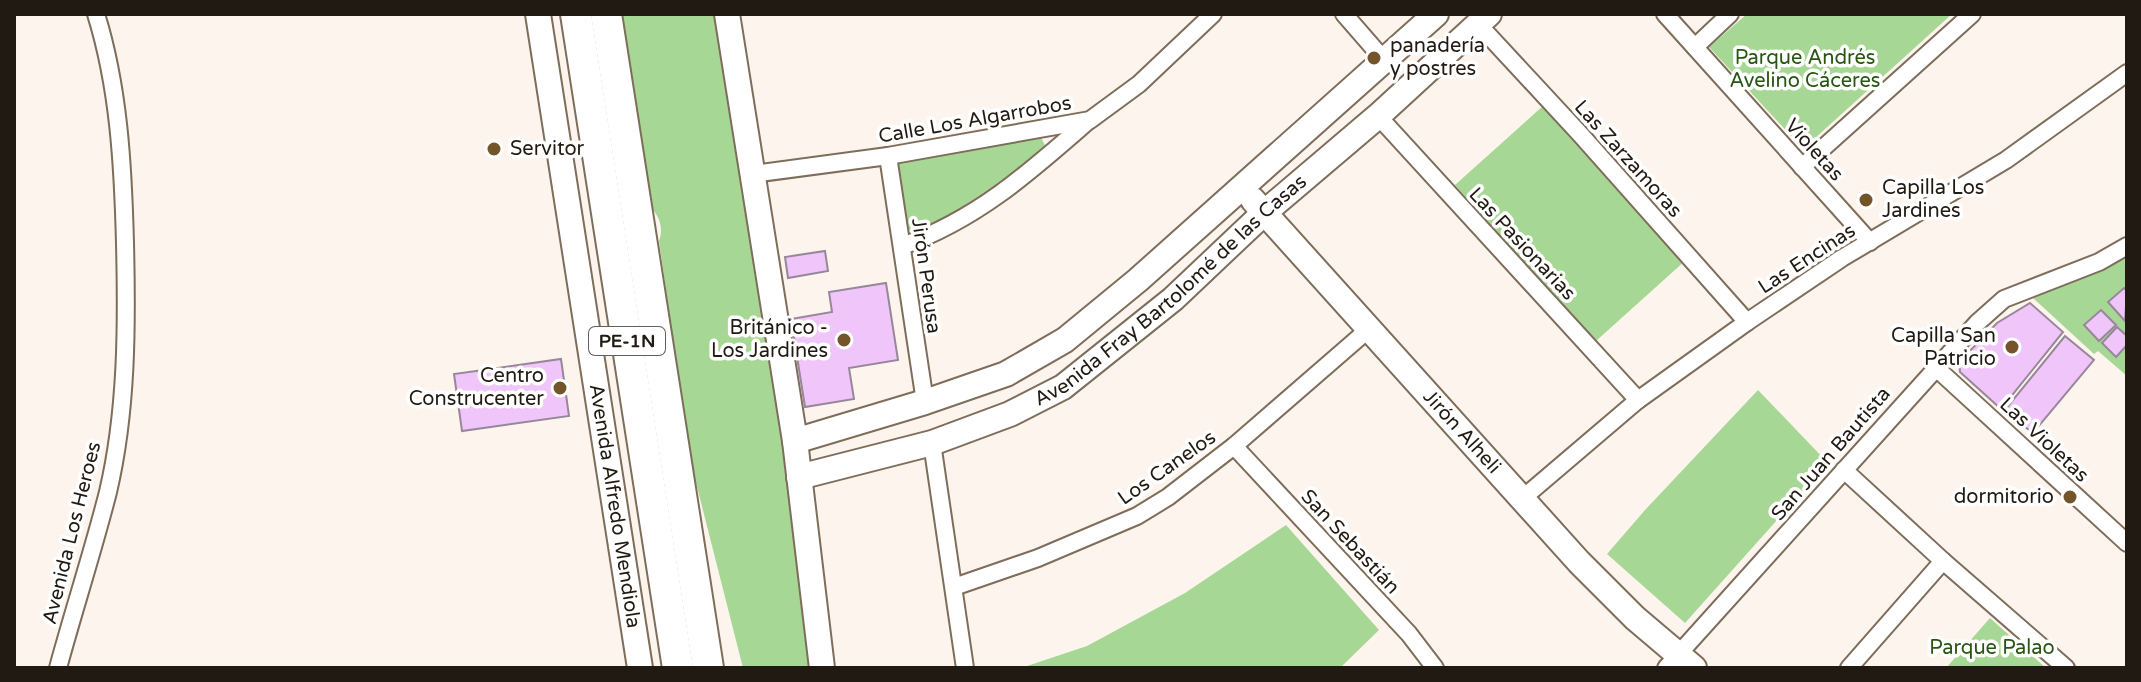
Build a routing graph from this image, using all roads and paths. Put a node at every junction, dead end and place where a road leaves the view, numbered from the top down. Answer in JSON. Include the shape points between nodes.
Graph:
{"nodes":[{"id":1,"x":96,"y":14,"type":"edge"},
{"id":2,"x":538,"y":14,"type":"edge"},
{"id":3,"x":576,"y":14,"type":"edge"},
{"id":4,"x":606,"y":14,"type":"edge"},
{"id":5,"x":727,"y":14,"type":"edge"},
{"id":6,"x":1213,"y":14,"type":"edge"},
{"id":7,"x":1344,"y":14,"type":"edge"},
{"id":8,"x":1436,"y":14,"type":"edge"},
{"id":9,"x":1665,"y":14,"type":"edge"},
{"id":10,"x":1730,"y":14,"type":"edge"},
{"id":11,"x":1972,"y":14,"type":"edge"},
{"id":12,"x":1484,"y":19,"type":"edge"},
{"id":13,"x":1695,"y":47,"type":"junction"},
{"id":14,"x":1384,"y":60,"type":"junction"},
{"id":15,"x":2125,"y":78,"type":"edge"},
{"id":16,"x":1378,"y":116,"type":"junction"},
{"id":17,"x":1090,"y":120,"type":"junction"},
{"id":18,"x":888,"y":156,"type":"junction"},
{"id":19,"x":1802,"y":167,"type":"junction"},
{"id":20,"x":753,"y":174,"type":"junction"},
{"id":21,"x":1240,"y":187,"type":"junction"},
{"id":22,"x":1265,"y":212,"type":"junction"},
{"id":23,"x":1870,"y":242,"type":"junction"},
{"id":24,"x":902,"y":246,"type":"junction"},
{"id":25,"x":2127,"y":246,"type":"edge"},
{"id":26,"x":1747,"y":322,"type":"junction"},
{"id":27,"x":1370,"y":328,"type":"junction"},
{"id":28,"x":1934,"y":366,"type":"junction"},
{"id":29,"x":1638,"y":400,"type":"junction"},
{"id":30,"x":925,"y":402,"type":"junction"},
{"id":31,"x":795,"y":441,"type":"junction"},
{"id":32,"x":932,"y":443,"type":"junction"},
{"id":33,"x":1234,"y":446,"type":"junction"},
{"id":34,"x":1844,"y":470,"type":"junction"},
{"id":35,"x":799,"y":477,"type":"junction"},
{"id":36,"x":1523,"y":498,"type":"junction"},
{"id":37,"x":2127,"y":543,"type":"edge"},
{"id":38,"x":1943,"y":561,"type":"junction"},
{"id":39,"x":954,"y":587,"type":"junction"},
{"id":40,"x":1679,"y":664,"type":"edge"},
{"id":41,"x":58,"y":668,"type":"edge"},
{"id":42,"x":640,"y":668,"type":"edge"},
{"id":43,"x":678,"y":668,"type":"edge"},
{"id":44,"x":708,"y":668,"type":"edge"},
{"id":45,"x":822,"y":668,"type":"edge"},
{"id":46,"x":965,"y":668,"type":"edge"},
{"id":47,"x":1435,"y":668,"type":"edge"},
{"id":48,"x":1849,"y":668,"type":"edge"},
{"id":49,"x":2066,"y":668,"type":"edge"}],
"edges":[{"from":1,"to":41,"type":"street","name":"Avenida Los Heroes","via":[[107,49],[119,135],[127,313],[108,491]]},
{"from":2,"to":42,"type":"street","name":"Avenida Alfredo Mendiola"},
{"from":3,"to":43,"type":"highway","number":"PE-1N"},
{"from":4,"to":44,"type":"highway","number":"PE-1N"},
{"from":5,"to":20,"type":"street"},
{"from":6,"to":17,"type":"street","name":"Calle Los Algarrobos","via":[[1139,84]]},
{"from":7,"to":14,"type":"street"},
{"from":8,"to":14,"type":"street","name":"Avenida Fray Bartolomé de las Casas"},
{"from":9,"to":13,"type":"street","name":"Violetas"},
{"from":10,"to":13,"type":"street"},
{"from":11,"to":19,"type":"street"},
{"from":12,"to":16,"type":"street","name":"Avenida Fray Bartolomé de las Casas"},
{"from":12,"to":26,"type":"street","name":"Las Zarzamoras"},
{"from":13,"to":19,"type":"street","name":"Violetas"},
{"from":14,"to":21,"type":"street","name":"Avenida Fray Bartolomé de las Casas"},
{"from":15,"to":23,"type":"street","name":"Las Encinas","via":[[2006,160]]},
{"from":16,"to":22,"type":"street","name":"Avenida Fray Bartolomé de las Casas"},
{"from":16,"to":29,"type":"street","name":"Las Pasionarias"},
{"from":17,"to":18,"type":"street","name":"Calle Los Algarrobos"},
{"from":17,"to":24,"type":"street","via":[[1013,186],[928,237]]},
{"from":18,"to":20,"type":"street","name":"Calle Los Algarrobos"},
{"from":18,"to":24,"type":"street","name":"Jirón Perusa"},
{"from":19,"to":23,"type":"street","name":"Violetas"},
{"from":20,"to":31,"type":"street"},
{"from":21,"to":22,"type":"street","name":"Jirón Alheli"},
{"from":21,"to":30,"type":"street","name":"Avenida Fray Bartolomé de las Casas","via":[[1065,340],[1006,374]]},
{"from":22,"to":27,"type":"street","name":"Jirón Alheli"},
{"from":22,"to":32,"type":"street","name":"Avenida Fray Bartolomé de las Casas","via":[[1173,299],[1063,387]]},
{"from":23,"to":26,"type":"street","name":"Las Encinas"},
{"from":24,"to":30,"type":"street","name":"Jirón Perusa"},
{"from":25,"to":28,"type":"street","name":"San Juan Bautista","via":[[2004,299]]},
{"from":26,"to":29,"type":"street","name":"Las Encinas"},
{"from":27,"to":33,"type":"street","name":"Los Canelos"},
{"from":27,"to":36,"type":"street","name":"Jirón Alheli"},
{"from":28,"to":34,"type":"street","name":"San Juan Bautista"},
{"from":28,"to":37,"type":"street","name":"Las Violetas"},
{"from":29,"to":36,"type":"street","name":"Las Encinas"},
{"from":30,"to":31,"type":"street","name":"Avenida Fray Bartolomé de las Casas"},
{"from":31,"to":35,"type":"street"},
{"from":32,"to":35,"type":"street","name":"Avenida Fray Bartolomé de las Casas"},
{"from":32,"to":39,"type":"street"},
{"from":33,"to":39,"type":"street","name":"Los Canelos","via":[[1137,516]]},
{"from":33,"to":47,"type":"street","name":"San Sebastián"},
{"from":34,"to":38,"type":"street"},
{"from":34,"to":40,"type":"street","name":"San Juan Bautista"},
{"from":35,"to":45,"type":"street"},
{"from":36,"to":40,"type":"street","name":"Jirón Alheli"},
{"from":38,"to":48,"type":"street"},
{"from":38,"to":49,"type":"street"},
{"from":39,"to":46,"type":"street"}]}
